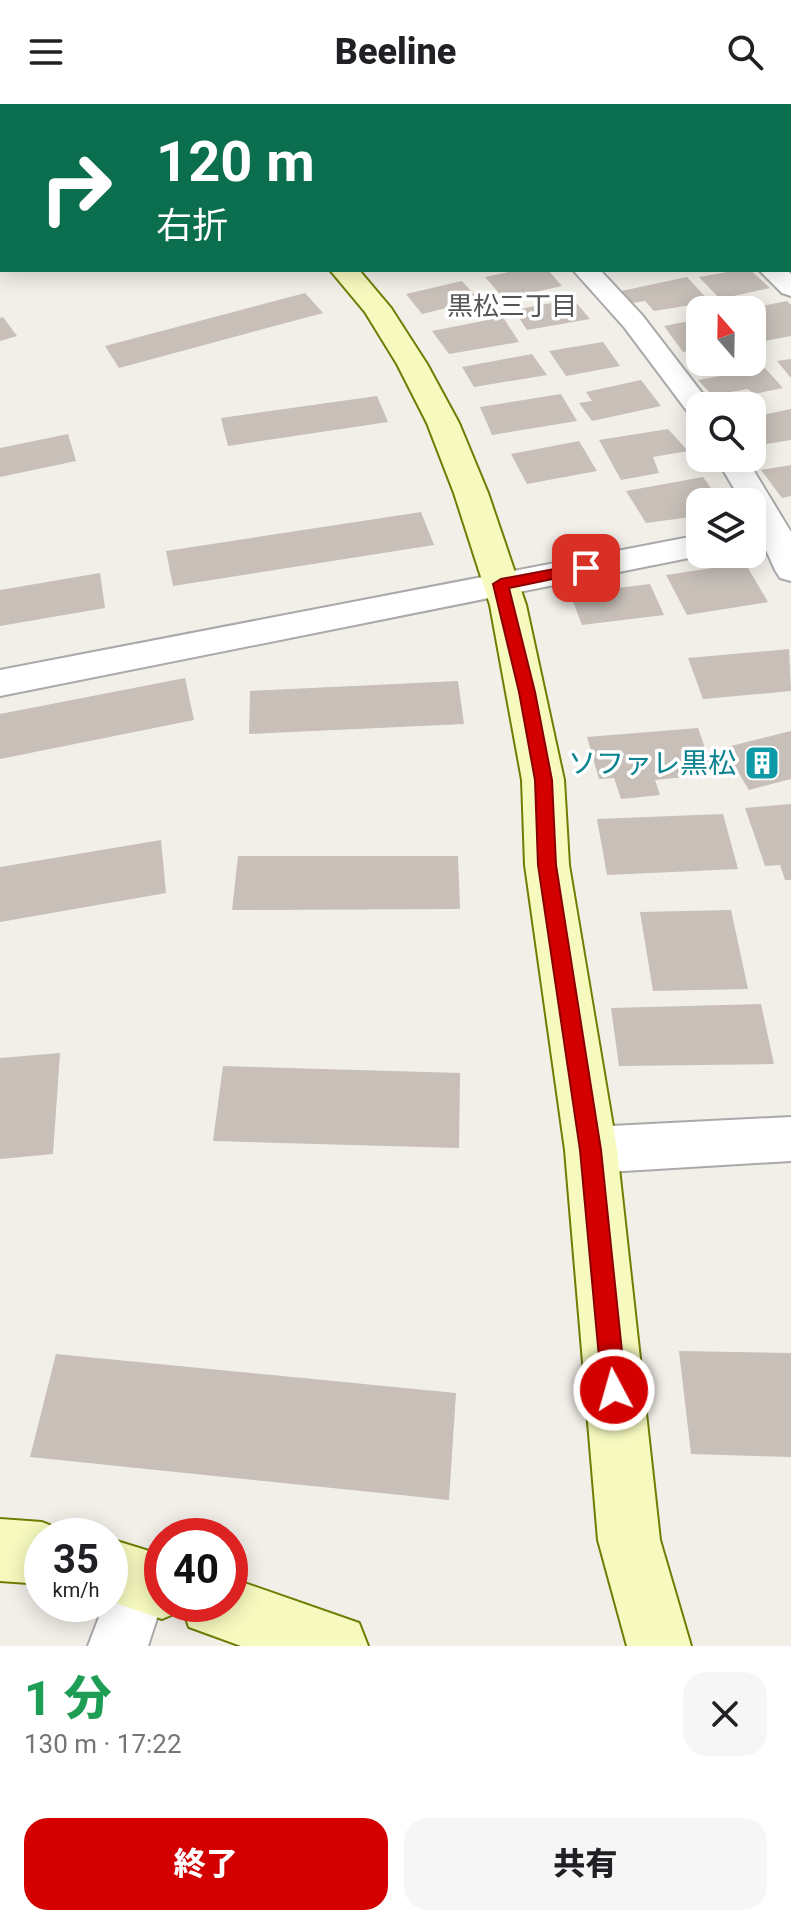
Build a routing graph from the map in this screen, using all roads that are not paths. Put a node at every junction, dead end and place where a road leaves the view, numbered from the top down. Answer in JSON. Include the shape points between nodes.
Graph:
{"nodes":[{"id":1,"x":346,"y":272,"type":"edge"},
{"id":2,"x":588,"y":272,"type":"edge"},
{"id":3,"x":774,"y":272,"type":"edge"},
{"id":4,"x":791,"y":288,"type":"edge"},
{"id":5,"x":687,"y":392,"type":"edge"},
{"id":6,"x":739,"y":472,"type":"edge"},
{"id":7,"x":773,"y":532,"type":"edge"},
{"id":8,"x":686,"y":549,"type":"edge"},
{"id":9,"x":791,"y":570,"type":"edge"},
{"id":10,"x":501,"y":584,"type":"junction"},
{"id":11,"x":0,"y":683,"type":"edge"},
{"id":12,"x":791,"y":1139,"type":"edge"},
{"id":13,"x":591,"y":1150,"type":"junction"},
{"id":14,"x":0,"y":1550,"type":"edge"},
{"id":15,"x":24,"y":1552,"type":"edge"},
{"id":16,"x":138,"y":1579,"type":"edge"},
{"id":17,"x":248,"y":1616,"type":"edge"},
{"id":18,"x":118,"y":1646,"type":"edge"},
{"id":19,"x":336,"y":1646,"type":"edge"},
{"id":20,"x":659,"y":1646,"type":"edge"}],
"edges":[{"from":1,"to":10,"type":"street","via":[[377,308],[443,423]]},
{"from":2,"to":5,"type":"street"},
{"from":3,"to":4,"type":"street"},
{"from":6,"to":7,"type":"street"},
{"from":7,"to":9,"type":"street"},
{"from":8,"to":10,"type":"street"},
{"from":10,"to":11,"type":"street"},
{"from":10,"to":13,"type":"street","via":[[543,780],[547,865]]},
{"from":12,"to":13,"type":"street"},
{"from":13,"to":20,"type":"street","via":[[629,1540]]},
{"from":14,"to":15,"type":"street"},
{"from":16,"to":18,"type":"street"},
{"from":17,"to":19,"type":"street"}]}
